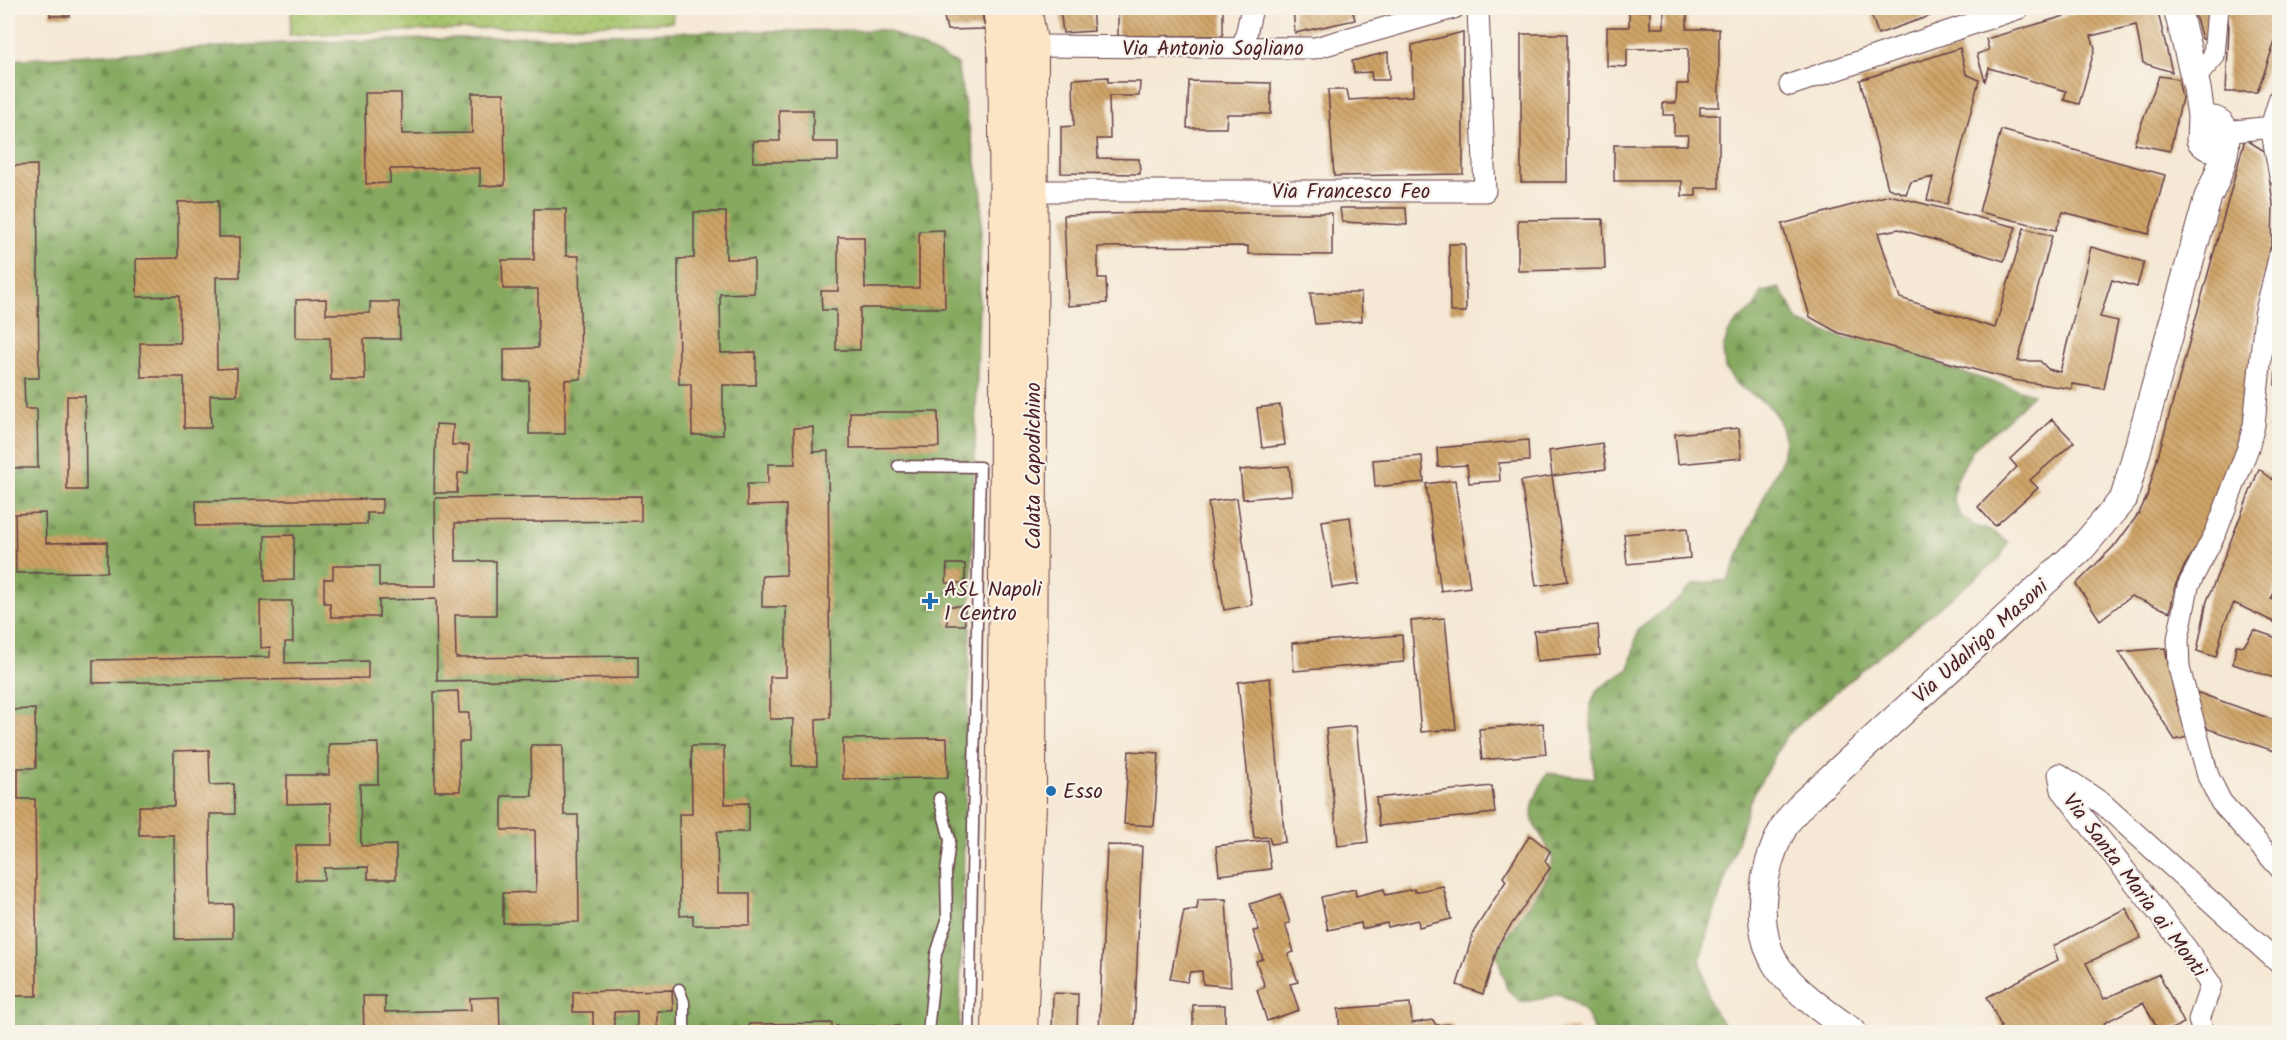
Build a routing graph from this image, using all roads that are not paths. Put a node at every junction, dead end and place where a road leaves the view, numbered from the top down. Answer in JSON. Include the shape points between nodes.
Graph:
{"nodes":[{"id":1,"x":998,"y":8,"type":"edge"},
{"id":2,"x":1026,"y":8,"type":"edge"},
{"id":3,"x":1252,"y":8,"type":"edge"},
{"id":4,"x":1454,"y":8,"type":"edge"},
{"id":5,"x":1478,"y":8,"type":"edge"},
{"id":6,"x":2019,"y":8,"type":"edge"},
{"id":7,"x":2177,"y":8,"type":"edge"},
{"id":8,"x":2218,"y":8,"type":"edge"},
{"id":9,"x":1033,"y":46,"type":"junction"},
{"id":10,"x":1003,"y":48,"type":"junction"},
{"id":11,"x":1243,"y":48,"type":"junction"},
{"id":12,"x":2196,"y":83,"type":"junction"},
{"id":13,"x":1790,"y":85,"type":"dead end"},
{"id":14,"x":2280,"y":97,"type":"edge"},
{"id":15,"x":2271,"y":128,"type":"junction"},
{"id":16,"x":2215,"y":133,"type":"junction"},
{"id":17,"x":2280,"y":176,"type":"edge"},
{"id":18,"x":1033,"y":191,"type":"junction"},
{"id":19,"x":2280,"y":254,"type":"edge"},
{"id":20,"x":898,"y":466,"type":"dead end"},
{"id":21,"x":939,"y":798,"type":"dead end"},
{"id":22,"x":2280,"y":868,"type":"edge"},
{"id":23,"x":2280,"y":964,"type":"edge"},
{"id":24,"x":679,"y":989,"type":"dead end"},
{"id":25,"x":684,"y":1032,"type":"edge"},
{"id":26,"x":928,"y":1032,"type":"edge"},
{"id":27,"x":969,"y":1032,"type":"edge"},
{"id":28,"x":997,"y":1032,"type":"edge"},
{"id":29,"x":1022,"y":1032,"type":"edge"},
{"id":30,"x":1853,"y":1032,"type":"edge"},
{"id":31,"x":2203,"y":1032,"type":"edge"}],
"edges":[{"from":1,"to":10,"type":"main road","name":"Calata Capodichino"},
{"from":2,"to":9,"type":"main road","name":"Calata Capodichino"},
{"from":3,"to":11,"type":"street"},
{"from":4,"to":11,"type":"street","name":"Via Antonio Sogliano","via":[[1314,48]]},
{"from":5,"to":18,"type":"street","name":"Via Francesco Feo","via":[[1485,191]]},
{"from":6,"to":13,"type":"street"},
{"from":7,"to":12,"type":"street"},
{"from":8,"to":12,"type":"street","via":[[2214,56]]},
{"from":9,"to":10,"type":"main road","name":"Via Antonio Sogliano"},
{"from":9,"to":11,"type":"street","name":"Via Antonio Sogliano"},
{"from":9,"to":18,"type":"main road","name":"Calata Capodichino"},
{"from":10,"to":28,"type":"main road","name":"Calata Capodichino","via":[[1006,337]]},
{"from":12,"to":16,"type":"street"},
{"from":14,"to":15,"type":"street"},
{"from":15,"to":16,"type":"street"},
{"from":15,"to":17,"type":"street"},
{"from":16,"to":30,"type":"street","name":"Via Udalrigo Masoni","via":[[2223,162],[2208,197],[2124,498],[2081,549],[1804,802],[1785,825],[1775,846],[1763,901],[1767,948],[1780,970],[1798,988]]},
{"from":18,"to":29,"type":"main road","name":"Calata Capodichino","via":[[1031,804]]},
{"from":19,"to":22,"type":"street","via":[[2265,315],[2254,425],[2248,448],[2216,532],[2188,586],[2178,639],[2179,668],[2208,776],[2220,802]]},
{"from":20,"to":27,"type":"lane","via":[[980,467]]},
{"from":21,"to":26,"type":"lane","via":[[950,840],[947,920],[936,954]]},
{"from":23,"to":31,"type":"street","name":"Via Santa Maria ai Monti","via":[[2103,804],[2059,774],[2062,790],[2211,985],[2199,1020]]},
{"from":24,"to":25,"type":"lane","via":[[684,1002]]}]}
